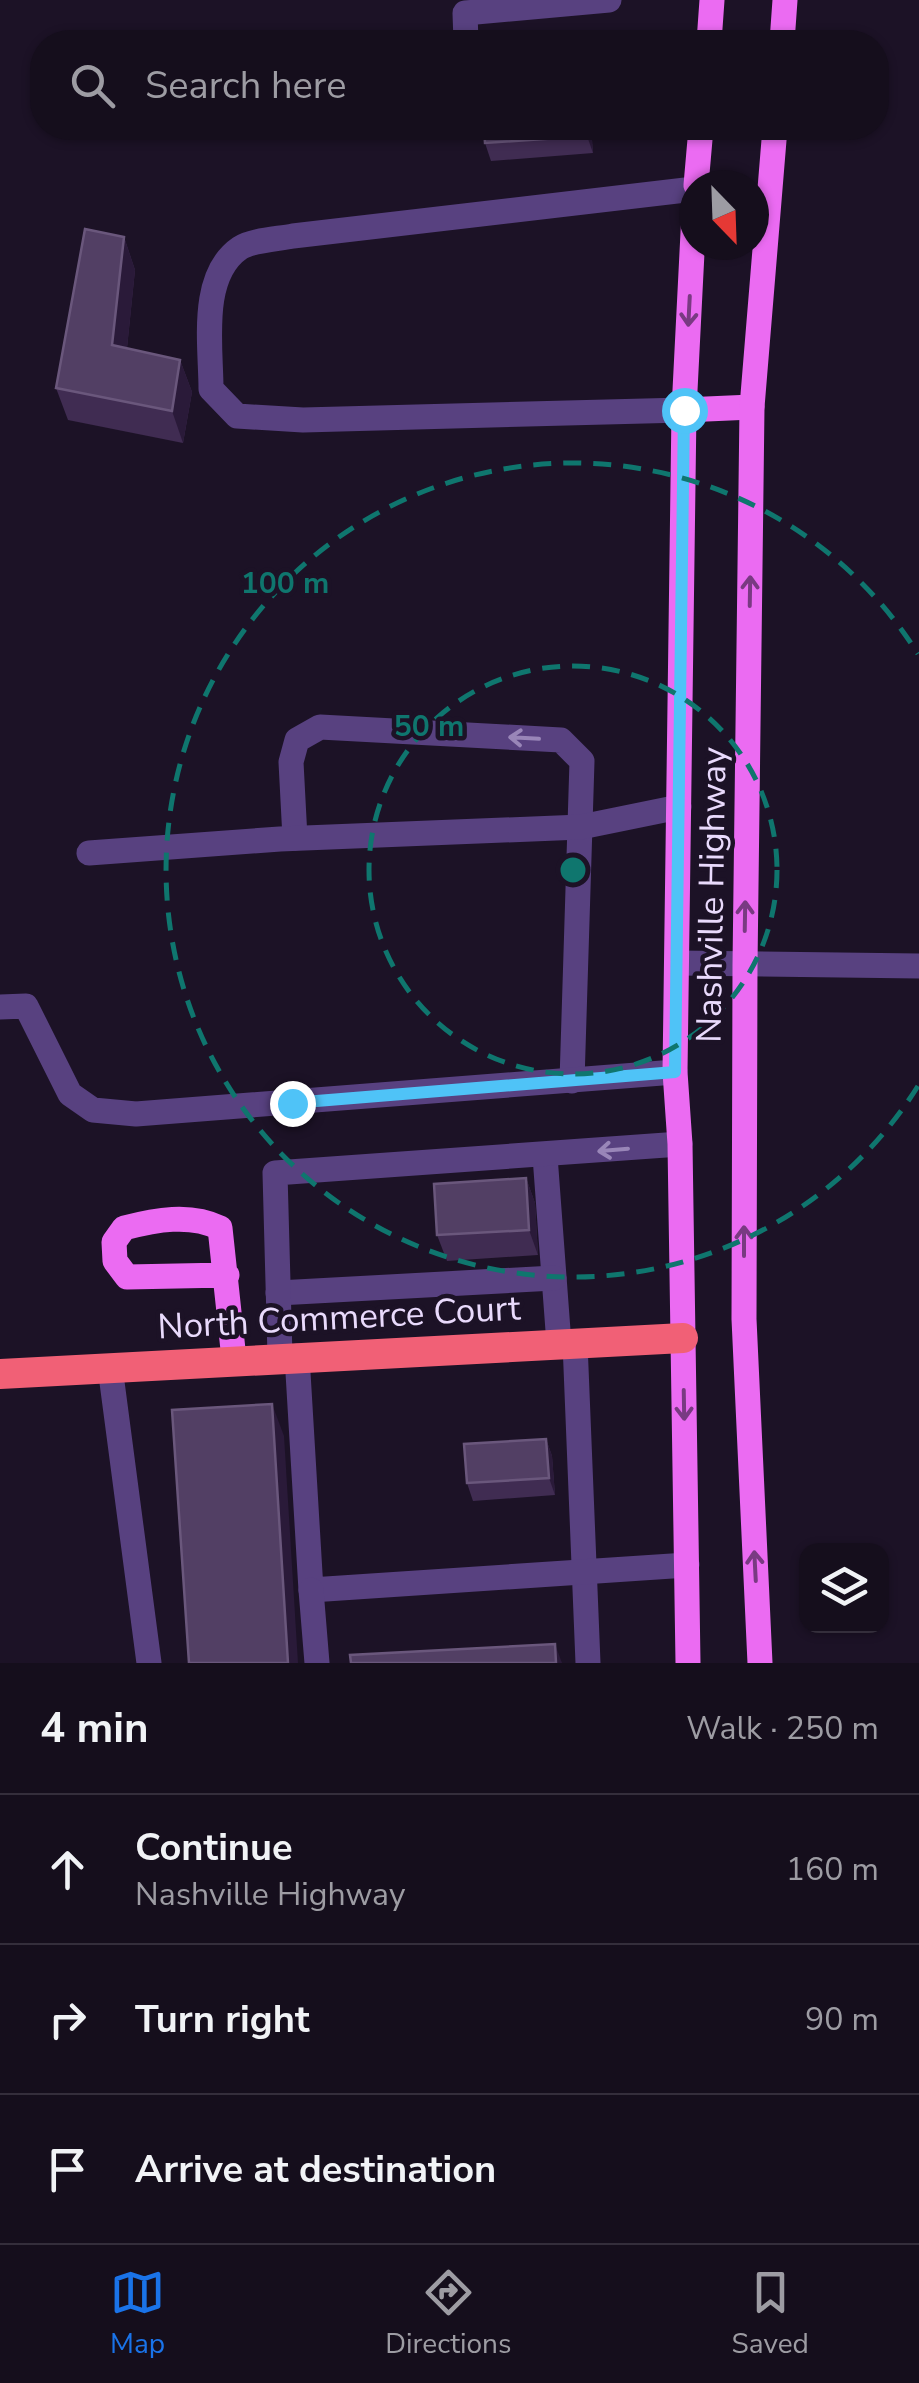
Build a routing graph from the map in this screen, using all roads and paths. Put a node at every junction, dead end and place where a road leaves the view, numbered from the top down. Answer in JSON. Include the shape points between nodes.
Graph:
{"nodes":[{"id":1,"x":609,"y":0,"type":"edge"},
{"id":2,"x":712,"y":0,"type":"edge"},
{"id":3,"x":785,"y":0,"type":"edge"},
{"id":4,"x":466,"y":30,"type":"edge"},
{"id":5,"x":710,"y":30,"type":"edge"},
{"id":6,"x":783,"y":30,"type":"edge"},
{"id":7,"x":700,"y":140,"type":"edge"},
{"id":8,"x":774,"y":140,"type":"edge"},
{"id":9,"x":697,"y":170,"type":"edge"},
{"id":10,"x":679,"y":189,"type":"edge"},
{"id":11,"x":692,"y":260,"type":"edge"},
{"id":12,"x":752,"y":407,"type":"junction"},
{"id":13,"x":684,"y":410,"type":"junction"},
{"id":14,"x":679,"y":807,"type":"junction"},
{"id":15,"x":581,"y":827,"type":"junction"},
{"id":16,"x":295,"y":838,"type":"junction"},
{"id":17,"x":89,"y":853,"type":"dead end"},
{"id":18,"x":677,"y":963,"type":"junction"},
{"id":19,"x":745,"y":966,"type":"junction"},
{"id":20,"x":919,"y":966,"type":"edge"},
{"id":21,"x":0,"y":1007,"type":"edge"},
{"id":22,"x":675,"y":1072,"type":"junction"},
{"id":23,"x":572,"y":1081,"type":"junction"},
{"id":24,"x":680,"y":1144,"type":"junction"},
{"id":25,"x":545,"y":1156,"type":"junction"},
{"id":26,"x":227,"y":1275,"type":"dead end"},
{"id":27,"x":554,"y":1278,"type":"junction"},
{"id":28,"x":278,"y":1292,"type":"junction"},
{"id":29,"x":682,"y":1338,"type":"junction"},
{"id":30,"x":567,"y":1343,"type":"junction"},
{"id":31,"x":288,"y":1356,"type":"junction"},
{"id":32,"x":234,"y":1359,"type":"junction"},
{"id":33,"x":110,"y":1367,"type":"junction"},
{"id":34,"x":0,"y":1374,"type":"edge"},
{"id":35,"x":686,"y":1564,"type":"junction"},
{"id":36,"x":582,"y":1572,"type":"junction"},
{"id":37,"x":310,"y":1590,"type":"junction"},
{"id":38,"x":149,"y":1663,"type":"edge"},
{"id":39,"x":317,"y":1663,"type":"edge"},
{"id":40,"x":588,"y":1663,"type":"edge"},
{"id":41,"x":688,"y":1663,"type":"edge"},
{"id":42,"x":760,"y":1663,"type":"edge"}],
"edges":[{"from":1,"to":4,"type":"street","via":[[466,13]]},
{"from":2,"to":5,"type":"main road"},
{"from":3,"to":6,"type":"main road"},
{"from":7,"to":9,"type":"main road"},
{"from":8,"to":12,"type":"main road","name":"Nashville Highway"},
{"from":10,"to":13,"type":"street","via":[[241,247],[218,272],[211,389],[237,416],[303,420]]},
{"from":11,"to":13,"type":"main road","name":"Nashville Highway","one_way":true},
{"from":12,"to":13,"type":"main road"},
{"from":19,"to":12,"type":"main road","name":"Nashville Highway","one_way":true},
{"from":13,"to":14,"type":"main road","name":"Nashville Highway"},
{"from":14,"to":15,"type":"street"},
{"from":14,"to":18,"type":"main road","name":"Nashville Highway"},
{"from":15,"to":16,"type":"street"},
{"from":15,"to":16,"type":"street","one_way":true,"via":[[582,761],[562,740],[320,726],[296,740],[291,762]]},
{"from":15,"to":23,"type":"street"},
{"from":16,"to":17,"type":"street"},
{"from":18,"to":19,"type":"street"},
{"from":18,"to":22,"type":"main road","name":"Nashville Highway"},
{"from":19,"to":20,"type":"street"},
{"from":42,"to":19,"type":"main road","name":"Nashville Highway","one_way":true,"via":[[744,1319]]},
{"from":21,"to":23,"type":"street","via":[[26,1006],[70,1094],[92,1110],[136,1114]]},
{"from":22,"to":23,"type":"street"},
{"from":22,"to":24,"type":"main road","name":"Nashville Highway"},
{"from":24,"to":25,"type":"street","one_way":true},
{"from":24,"to":29,"type":"main road","name":"Nashville Highway"},
{"from":25,"to":27,"type":"street"},
{"from":25,"to":28,"type":"street","via":[[275,1173]]},
{"from":26,"to":32,"type":"main road"},
{"from":27,"to":28,"type":"street"},
{"from":27,"to":30,"type":"street"},
{"from":28,"to":31,"type":"street"},
{"from":29,"to":30,"type":"highway","name":"North Commerce Court"},
{"from":29,"to":35,"type":"main road","name":"Nashville Highway","one_way":true},
{"from":30,"to":31,"type":"highway","name":"North Commerce Court"},
{"from":30,"to":36,"type":"street"},
{"from":31,"to":32,"type":"highway","name":"North Commerce Court"},
{"from":31,"to":37,"type":"street"},
{"from":32,"to":33,"type":"highway","name":"North Commerce Court"},
{"from":33,"to":34,"type":"highway","name":"North Commerce Court"},
{"from":33,"to":38,"type":"street"},
{"from":35,"to":36,"type":"street"},
{"from":35,"to":41,"type":"main road","name":"Nashville Highway"},
{"from":36,"to":37,"type":"street"},
{"from":36,"to":40,"type":"street"},
{"from":37,"to":39,"type":"street"}]}
